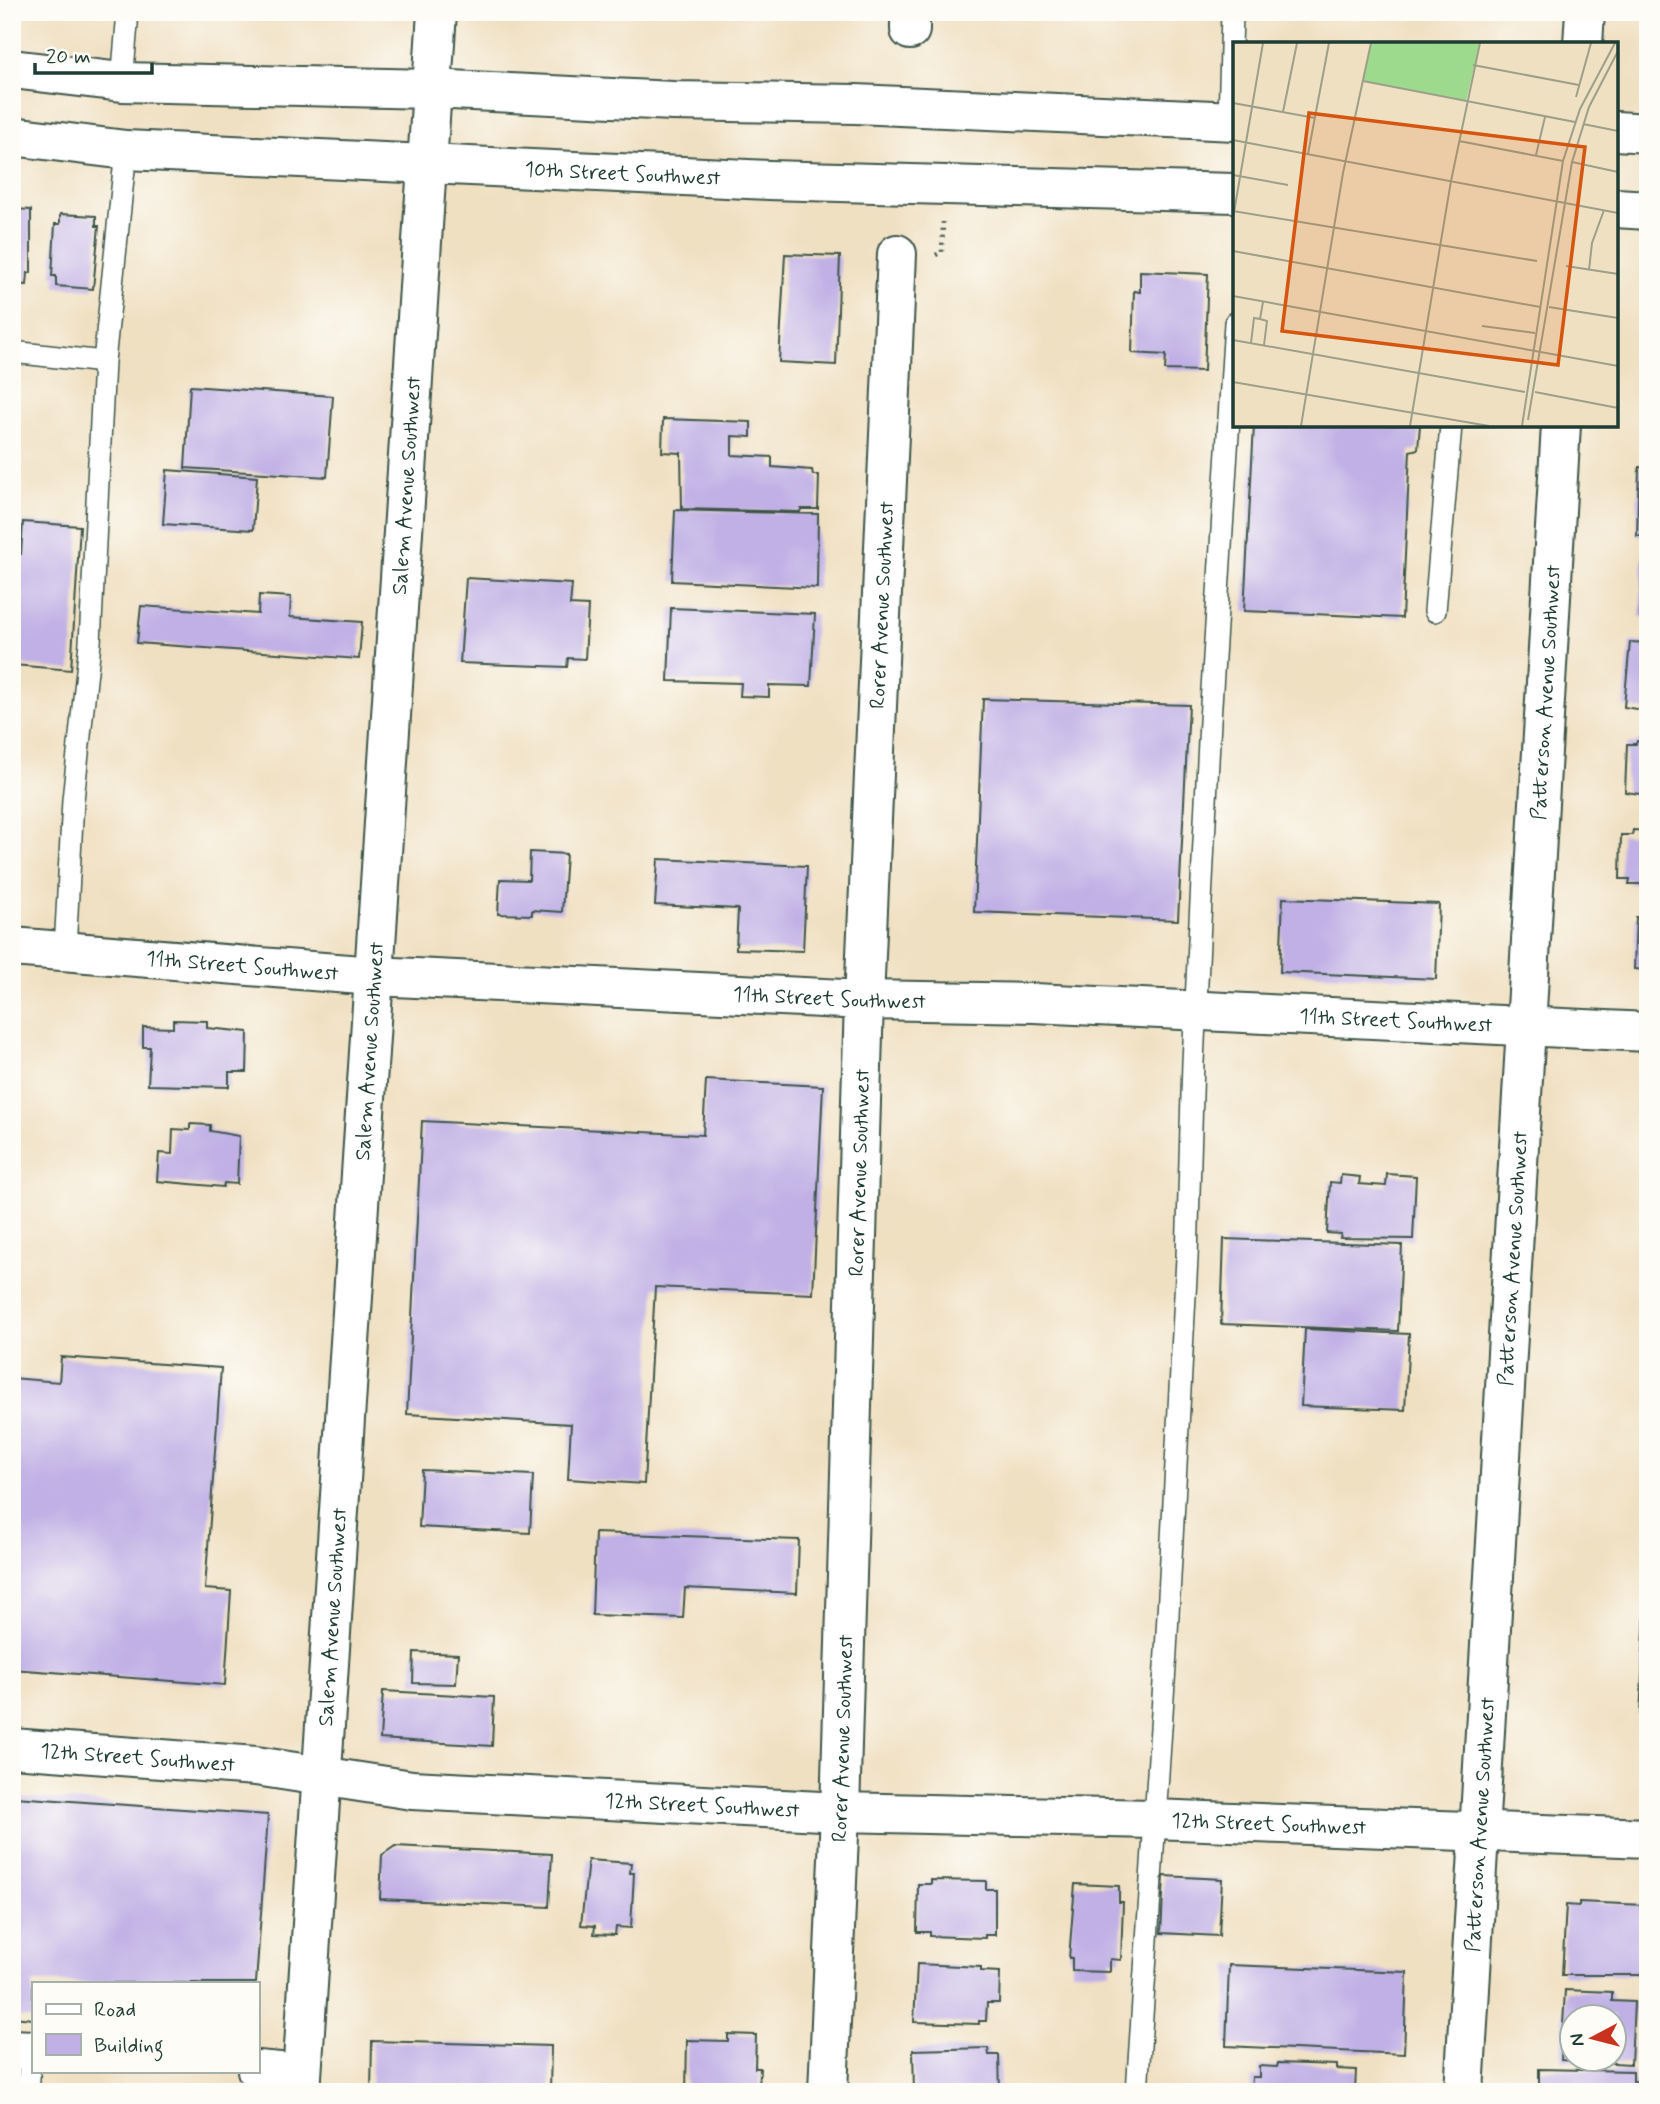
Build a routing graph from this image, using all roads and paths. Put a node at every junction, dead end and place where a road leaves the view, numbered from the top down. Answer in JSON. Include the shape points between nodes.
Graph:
{"nodes":[{"id":1,"x":128,"y":12,"type":"edge"},
{"id":2,"x":437,"y":12,"type":"edge"},
{"id":3,"x":1232,"y":12,"type":"edge"},
{"id":4,"x":1585,"y":12,"type":"edge"},
{"id":5,"x":1583,"y":42,"type":"edge"},
{"id":6,"x":12,"y":69,"type":"edge"},
{"id":7,"x":122,"y":82,"type":"junction"},
{"id":8,"x":431,"y":89,"type":"junction"},
{"id":9,"x":1232,"y":121,"type":"edge"},
{"id":10,"x":1618,"y":131,"type":"edge"},
{"id":11,"x":1648,"y":133,"type":"edge"},
{"id":12,"x":12,"y":136,"type":"edge"},
{"id":13,"x":126,"y":150,"type":"junction"},
{"id":14,"x":427,"y":162,"type":"junction"},
{"id":15,"x":1233,"y":193,"type":"edge"},
{"id":16,"x":1618,"y":208,"type":"edge"},
{"id":17,"x":1648,"y":210,"type":"edge"},
{"id":18,"x":944,"y":216,"type":"dead end"},
{"id":19,"x":942,"y":252,"type":"dead end"},
{"id":20,"x":897,"y":254,"type":"dead end"},
{"id":21,"x":12,"y":352,"type":"edge"},
{"id":22,"x":1233,"y":358,"type":"edge"},
{"id":23,"x":104,"y":362,"type":"junction"},
{"id":24,"x":1451,"y":427,"type":"edge"},
{"id":25,"x":1561,"y":427,"type":"edge"},
{"id":26,"x":1435,"y":611,"type":"dead end"},
{"id":27,"x":12,"y":947,"type":"edge"},
{"id":28,"x":65,"y":950,"type":"junction"},
{"id":29,"x":374,"y":976,"type":"junction"},
{"id":30,"x":864,"y":1000,"type":"junction"},
{"id":31,"x":1196,"y":1011,"type":"junction"},
{"id":32,"x":1526,"y":1027,"type":"junction"},
{"id":33,"x":1648,"y":1032,"type":"edge"},
{"id":34,"x":12,"y":1748,"type":"edge"},
{"id":35,"x":319,"y":1776,"type":"junction"},
{"id":36,"x":840,"y":1812,"type":"junction"},
{"id":37,"x":1153,"y":1819,"type":"junction"},
{"id":38,"x":1479,"y":1831,"type":"junction"},
{"id":39,"x":1648,"y":1838,"type":"edge"},
{"id":40,"x":25,"y":2049,"type":"edge"},
{"id":41,"x":259,"y":2071,"type":"edge"},
{"id":42,"x":301,"y":2083,"type":"edge"},
{"id":43,"x":28,"y":2092,"type":"edge"},
{"id":44,"x":828,"y":2092,"type":"edge"},
{"id":45,"x":1137,"y":2092,"type":"edge"},
{"id":46,"x":1464,"y":2092,"type":"edge"}],
"edges":[{"from":1,"to":7,"type":"lane"},
{"from":2,"to":8,"type":"street","name":"Salem Avenue Southwest"},
{"from":3,"to":9,"type":"lane"},
{"from":4,"to":5,"type":"street"},
{"from":6,"to":7,"type":"street"},
{"from":7,"to":8,"type":"street"},
{"from":8,"to":9,"type":"street"},
{"from":8,"to":14,"type":"street","name":"Salem Avenue Southwest"},
{"from":10,"to":11,"type":"street"},
{"from":12,"to":13,"type":"street","name":"10th Street Southwest"},
{"from":13,"to":14,"type":"street","name":"10th Street Southwest"},
{"from":13,"to":23,"type":"lane"},
{"from":14,"to":15,"type":"street","name":"10th Street Southwest","via":[[769,180]]},
{"from":14,"to":29,"type":"street","name":"Salem Avenue Southwest"},
{"from":16,"to":17,"type":"street"},
{"from":18,"to":19,"type":"path"},
{"from":20,"to":30,"type":"street","name":"Rorer Avenue Southwest"},
{"from":21,"to":23,"type":"lane"},
{"from":22,"to":31,"type":"lane"},
{"from":23,"to":28,"type":"lane","via":[[90,643],[73,800]]},
{"from":24,"to":26,"type":"lane"},
{"from":25,"to":32,"type":"street","name":"Patterson Avenue Southwest"},
{"from":27,"to":28,"type":"street","name":"11th Street Southwest"},
{"from":28,"to":29,"type":"street","name":"11th Street Southwest"},
{"from":29,"to":30,"type":"street","name":"11th Street Southwest"},
{"from":29,"to":35,"type":"street","name":"Salem Avenue Southwest"},
{"from":30,"to":31,"type":"street","name":"11th Street Southwest"},
{"from":30,"to":36,"type":"street","name":"Rorer Avenue Southwest"},
{"from":31,"to":32,"type":"street","name":"11th Street Southwest"},
{"from":31,"to":37,"type":"lane","via":[[1186,1285]]},
{"from":32,"to":33,"type":"street","name":"11th Street Southwest"},
{"from":32,"to":38,"type":"street","name":"Patterson Avenue Southwest"},
{"from":34,"to":35,"type":"street","name":"12th Street Southwest","via":[[256,1766]]},
{"from":35,"to":36,"type":"street","name":"12th Street Southwest","via":[[412,1790]]},
{"from":35,"to":42,"type":"street","name":"Salem Avenue Southwest"},
{"from":36,"to":37,"type":"street","name":"12th Street Southwest"},
{"from":36,"to":44,"type":"street","name":"Rorer Avenue Southwest"},
{"from":37,"to":38,"type":"street","name":"12th Street Southwest"},
{"from":37,"to":45,"type":"lane"},
{"from":38,"to":39,"type":"street","name":"12th Street Southwest"},
{"from":38,"to":46,"type":"street","name":"Patterson Avenue Southwest"},
{"from":40,"to":43,"type":"lane"},
{"from":41,"to":42,"type":"street"}]}
